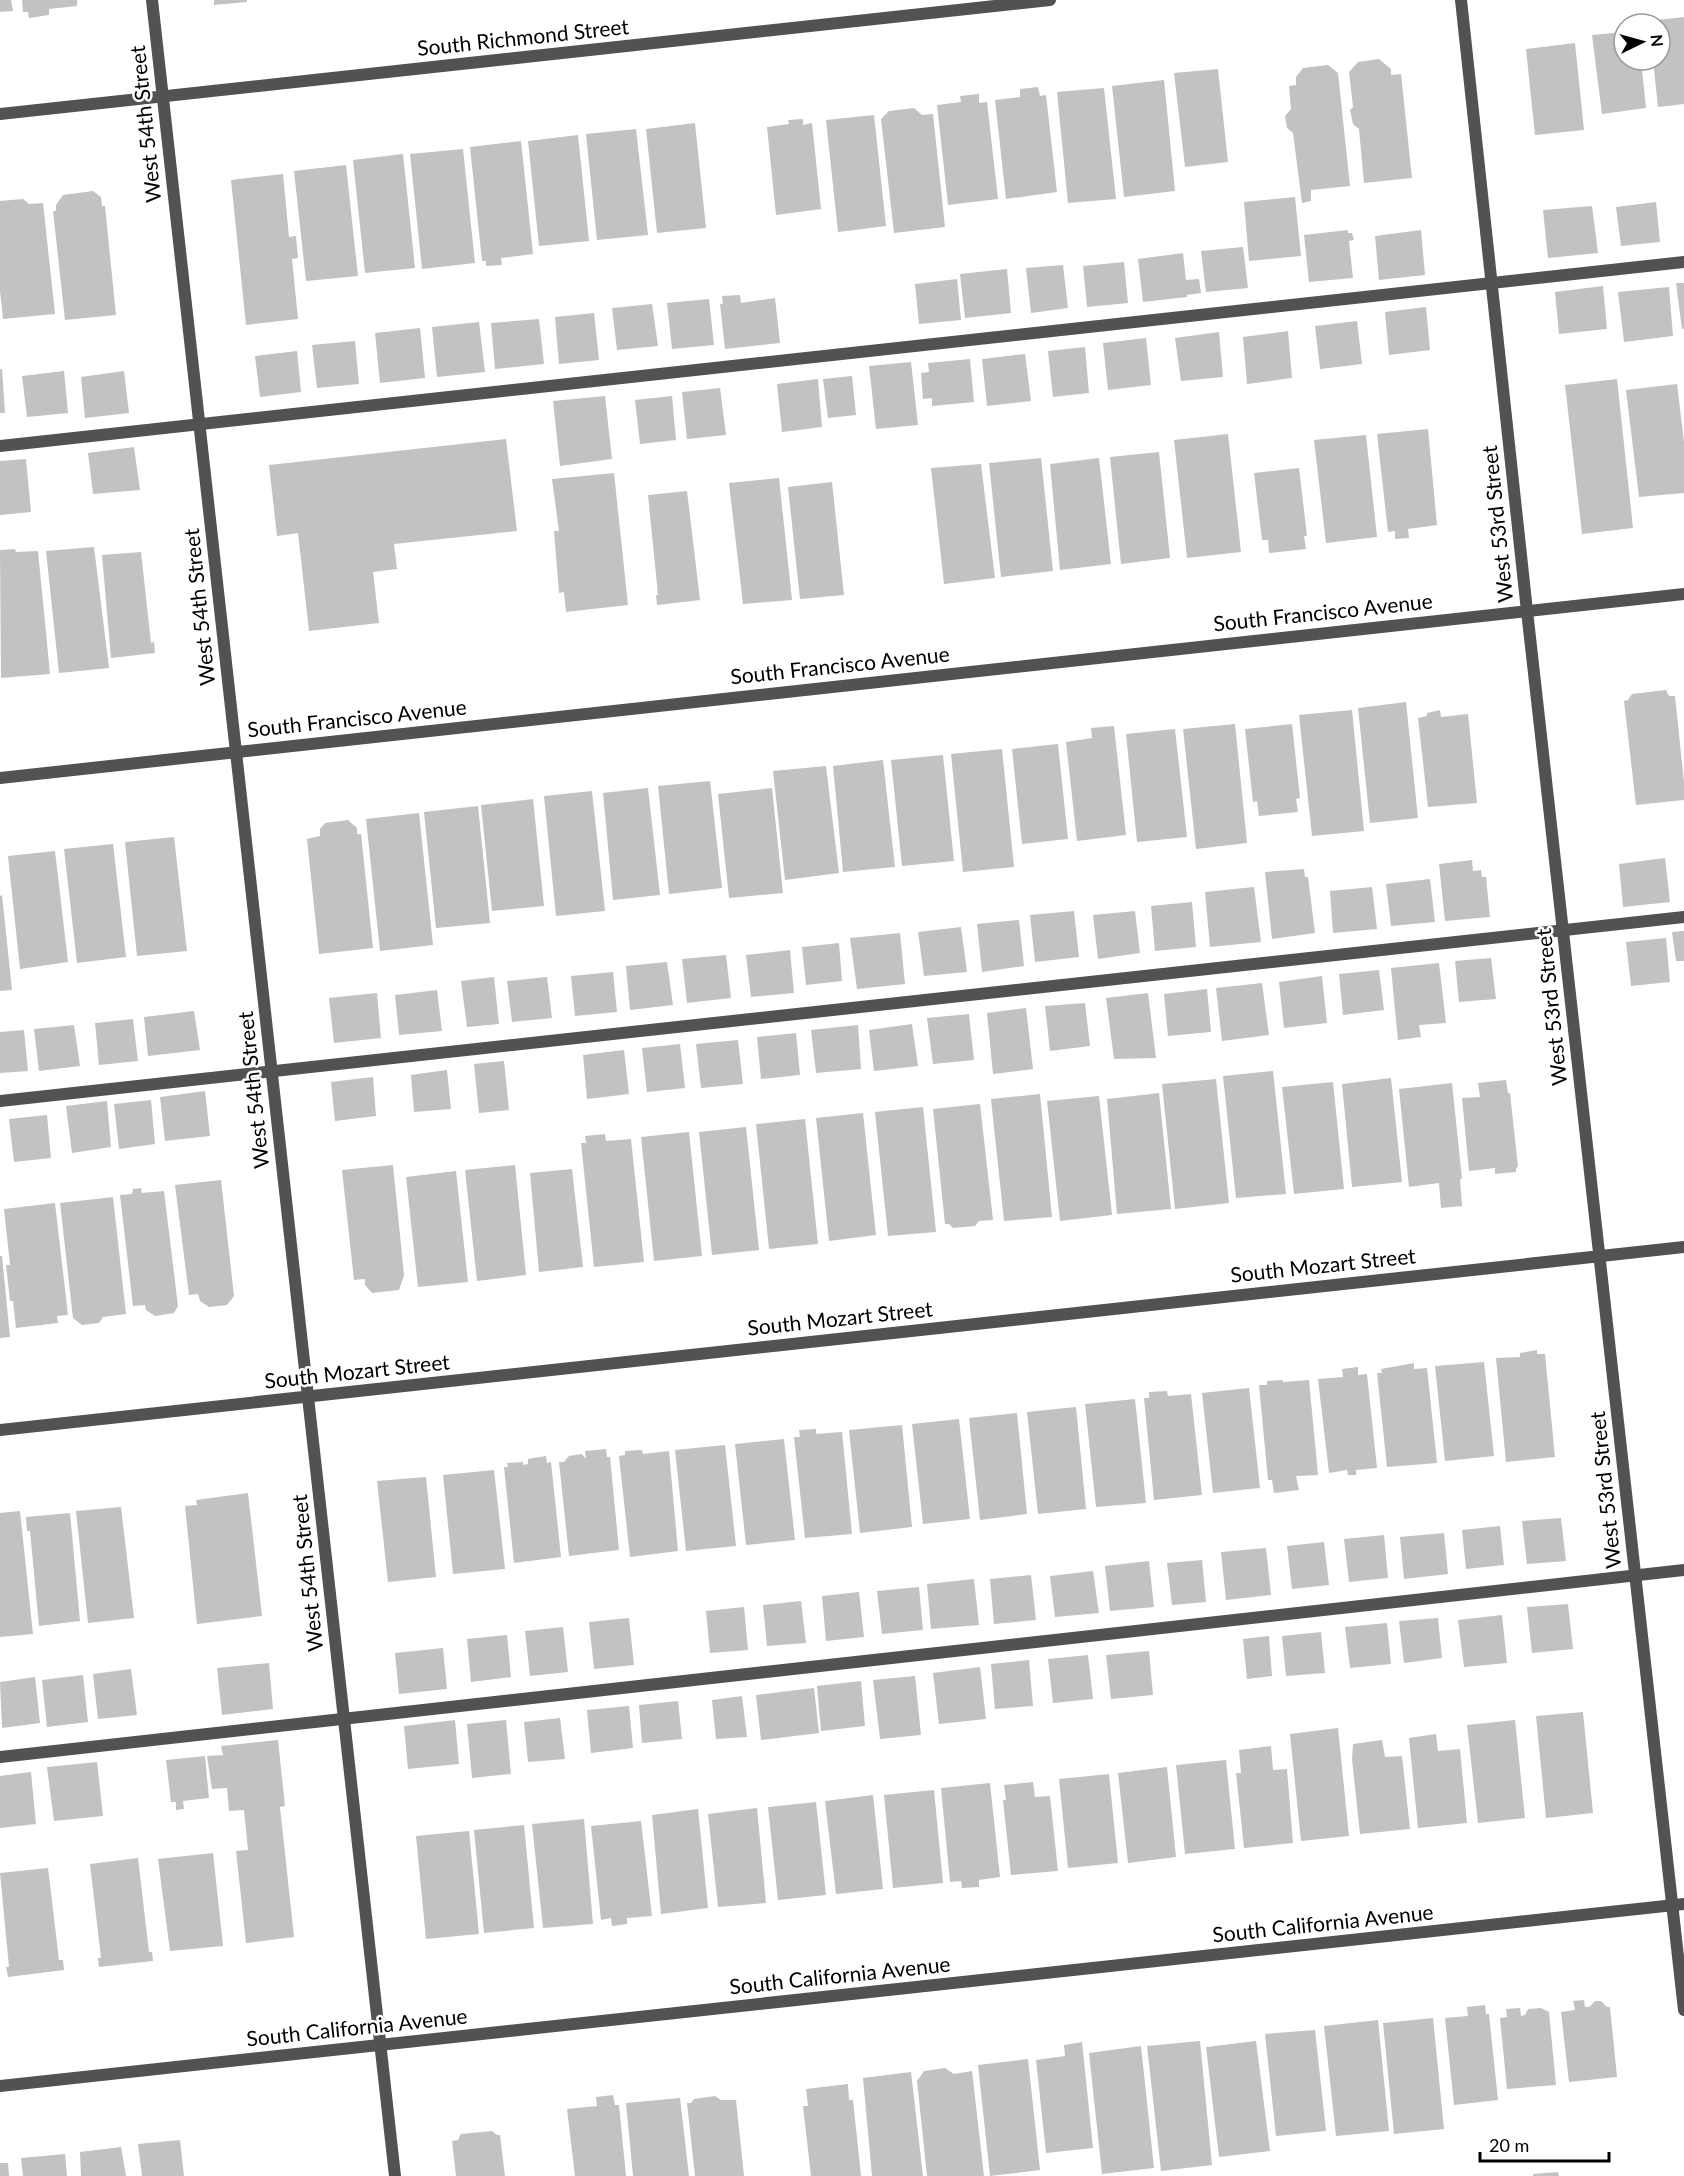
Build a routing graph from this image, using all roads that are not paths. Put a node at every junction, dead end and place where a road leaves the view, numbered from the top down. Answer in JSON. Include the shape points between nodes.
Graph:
{"nodes":[{"id":1,"x":152,"y":0,"type":"edge"},
{"id":2,"x":1050,"y":0,"type":"edge"},
{"id":3,"x":1461,"y":0,"type":"edge"},
{"id":4,"x":162,"y":96,"type":"junction"},
{"id":5,"x":0,"y":114,"type":"edge"},
{"id":6,"x":1684,"y":262,"type":"edge"},
{"id":7,"x":1493,"y":284,"type":"junction"},
{"id":8,"x":199,"y":424,"type":"junction"},
{"id":9,"x":0,"y":446,"type":"edge"},
{"id":10,"x":1684,"y":594,"type":"edge"},
{"id":11,"x":1527,"y":611,"type":"junction"},
{"id":12,"x":236,"y":752,"type":"junction"},
{"id":13,"x":0,"y":778,"type":"edge"},
{"id":14,"x":1684,"y":917,"type":"edge"},
{"id":15,"x":1563,"y":930,"type":"junction"},
{"id":16,"x":271,"y":1072,"type":"junction"},
{"id":17,"x":0,"y":1101,"type":"edge"},
{"id":18,"x":1684,"y":1247,"type":"edge"},
{"id":19,"x":1600,"y":1256,"type":"junction"},
{"id":20,"x":308,"y":1396,"type":"junction"},
{"id":21,"x":0,"y":1430,"type":"edge"},
{"id":22,"x":1684,"y":1570,"type":"edge"},
{"id":23,"x":1635,"y":1575,"type":"junction"},
{"id":24,"x":344,"y":1719,"type":"junction"},
{"id":25,"x":0,"y":1757,"type":"edge"},
{"id":26,"x":1679,"y":1905,"type":"edge"},
{"id":27,"x":1684,"y":2010,"type":"edge"},
{"id":28,"x":380,"y":2046,"type":"junction"},
{"id":29,"x":0,"y":2086,"type":"edge"},
{"id":30,"x":395,"y":2176,"type":"edge"}],
"edges":[{"from":1,"to":4,"type":"street","name":"West 54th Street"},
{"from":2,"to":4,"type":"street","name":"South Richmond Street"},
{"from":3,"to":7,"type":"street","name":"West 53rd Street"},
{"from":4,"to":5,"type":"street","name":"South Richmond Street"},
{"from":4,"to":8,"type":"street","name":"West 54th Street"},
{"from":6,"to":7,"type":"street"},
{"from":7,"to":8,"type":"street"},
{"from":7,"to":11,"type":"street","name":"West 53rd Street"},
{"from":8,"to":9,"type":"street"},
{"from":8,"to":12,"type":"street","name":"West 54th Street"},
{"from":10,"to":11,"type":"street","name":"South Francisco Avenue"},
{"from":11,"to":12,"type":"street","name":"South Francisco Avenue"},
{"from":11,"to":15,"type":"street","name":"West 53rd Street"},
{"from":12,"to":13,"type":"street","name":"South Francisco Avenue"},
{"from":12,"to":16,"type":"street","name":"West 54th Street"},
{"from":14,"to":15,"type":"street"},
{"from":15,"to":16,"type":"street"},
{"from":15,"to":19,"type":"street","name":"West 53rd Street"},
{"from":16,"to":17,"type":"street"},
{"from":16,"to":20,"type":"street","name":"West 54th Street"},
{"from":18,"to":19,"type":"street","name":"South Mozart Street"},
{"from":19,"to":20,"type":"street","name":"South Mozart Street"},
{"from":19,"to":23,"type":"street","name":"West 53rd Street"},
{"from":20,"to":21,"type":"street","name":"South Mozart Street"},
{"from":20,"to":24,"type":"street","name":"West 54th Street"},
{"from":22,"to":23,"type":"street"},
{"from":23,"to":24,"type":"street"},
{"from":23,"to":26,"type":"street","name":"West 53rd Street"},
{"from":24,"to":25,"type":"street"},
{"from":24,"to":28,"type":"street","name":"West 54th Street"},
{"from":26,"to":27,"type":"street","name":"West 53rd Street"},
{"from":26,"to":28,"type":"street","name":"South California Avenue"},
{"from":28,"to":29,"type":"street","name":"South California Avenue"},
{"from":28,"to":30,"type":"street","name":"West 54th Street"}]}
